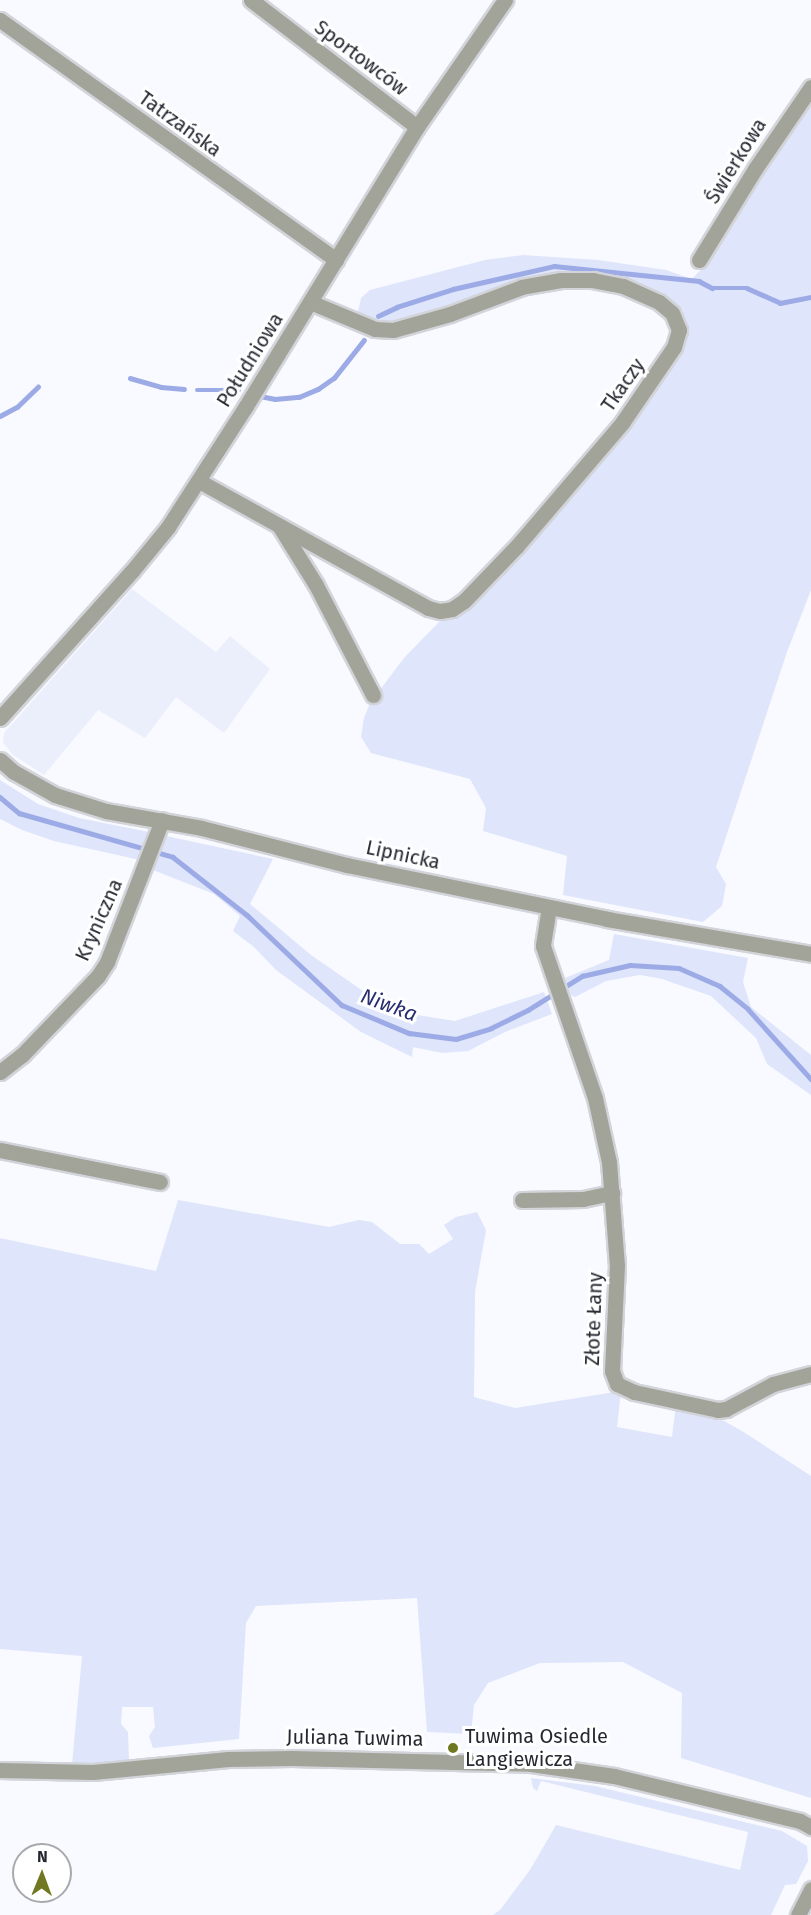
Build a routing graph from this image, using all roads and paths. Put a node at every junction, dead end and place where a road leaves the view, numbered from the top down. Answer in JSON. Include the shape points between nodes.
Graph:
{"nodes":[{"id":1,"x":251,"y":0,"type":"edge"},
{"id":2,"x":505,"y":0,"type":"edge"},
{"id":3,"x":0,"y":20,"type":"edge"},
{"id":4,"x":811,"y":87,"type":"edge"},
{"id":5,"x":417,"y":127,"type":"junction"},
{"id":6,"x":336,"y":260,"type":"junction"},
{"id":7,"x":699,"y":260,"type":"dead end"},
{"id":8,"x":310,"y":302,"type":"junction"},
{"id":9,"x":199,"y":481,"type":"junction"},
{"id":10,"x":278,"y":524,"type":"junction"},
{"id":11,"x":373,"y":695,"type":"dead end"},
{"id":12,"x":0,"y":718,"type":"edge"},
{"id":13,"x":0,"y":760,"type":"edge"},
{"id":14,"x":162,"y":820,"type":"junction"},
{"id":15,"x":549,"y":907,"type":"junction"},
{"id":16,"x":811,"y":954,"type":"edge"},
{"id":17,"x":0,"y":1072,"type":"edge"},
{"id":18,"x":0,"y":1150,"type":"edge"},
{"id":19,"x":160,"y":1182,"type":"dead end"},
{"id":20,"x":612,"y":1193,"type":"junction"},
{"id":21,"x":522,"y":1200,"type":"dead end"},
{"id":22,"x":811,"y":1374,"type":"edge"},
{"id":23,"x":0,"y":1770,"type":"edge"},
{"id":24,"x":811,"y":1827,"type":"edge"},
{"id":25,"x":811,"y":1889,"type":"edge"},
{"id":26,"x":798,"y":1915,"type":"edge"}],
"edges":[{"from":1,"to":5,"type":"street","name":"Sportowców"},
{"from":2,"to":5,"type":"street","name":"Południowa"},
{"from":3,"to":6,"type":"street","name":"Tatrzańska"},
{"from":4,"to":7,"type":"street","name":"Świerkowa"},
{"from":5,"to":6,"type":"street","name":"Południowa"},
{"from":6,"to":8,"type":"street","name":"Południowa"},
{"from":8,"to":9,"type":"street","name":"Południowa"},
{"from":8,"to":10,"type":"street","name":"Tkaczy","via":[[375,329],[393,330],[522,287],[561,280],[593,280],[623,286],[659,302],[672,313],[679,330],[674,347],[615,433],[518,546],[464,602],[452,609],[428,608]]},
{"from":9,"to":10,"type":"street","name":"Tkaczy"},
{"from":9,"to":12,"type":"street","name":"Południowa","via":[[132,571]]},
{"from":10,"to":11,"type":"street","name":"Tkaczy","via":[[316,585]]},
{"from":13,"to":14,"type":"street","name":"Lipnicka","via":[[34,785],[77,804]]},
{"from":14,"to":15,"type":"street","name":"Lipnicka","via":[[347,865]]},
{"from":14,"to":17,"type":"street","name":"Kryniczna","via":[[116,944],[98,976],[22,1055]]},
{"from":15,"to":16,"type":"street","name":"Lipnicka"},
{"from":15,"to":20,"type":"street","name":"Złote Łany","via":[[543,946],[595,1098]]},
{"from":18,"to":19,"type":"street"},
{"from":20,"to":21,"type":"street","via":[[583,1199]]},
{"from":20,"to":22,"type":"street","name":"Złote Łany","via":[[617,1265],[612,1371],[617,1384],[634,1392],[718,1410],[772,1384]]},
{"from":23,"to":24,"type":"street","name":"Juliana Tuwima","via":[[93,1772],[270,1758],[531,1764],[614,1776],[800,1821]]},
{"from":25,"to":26,"type":"street"}]}
